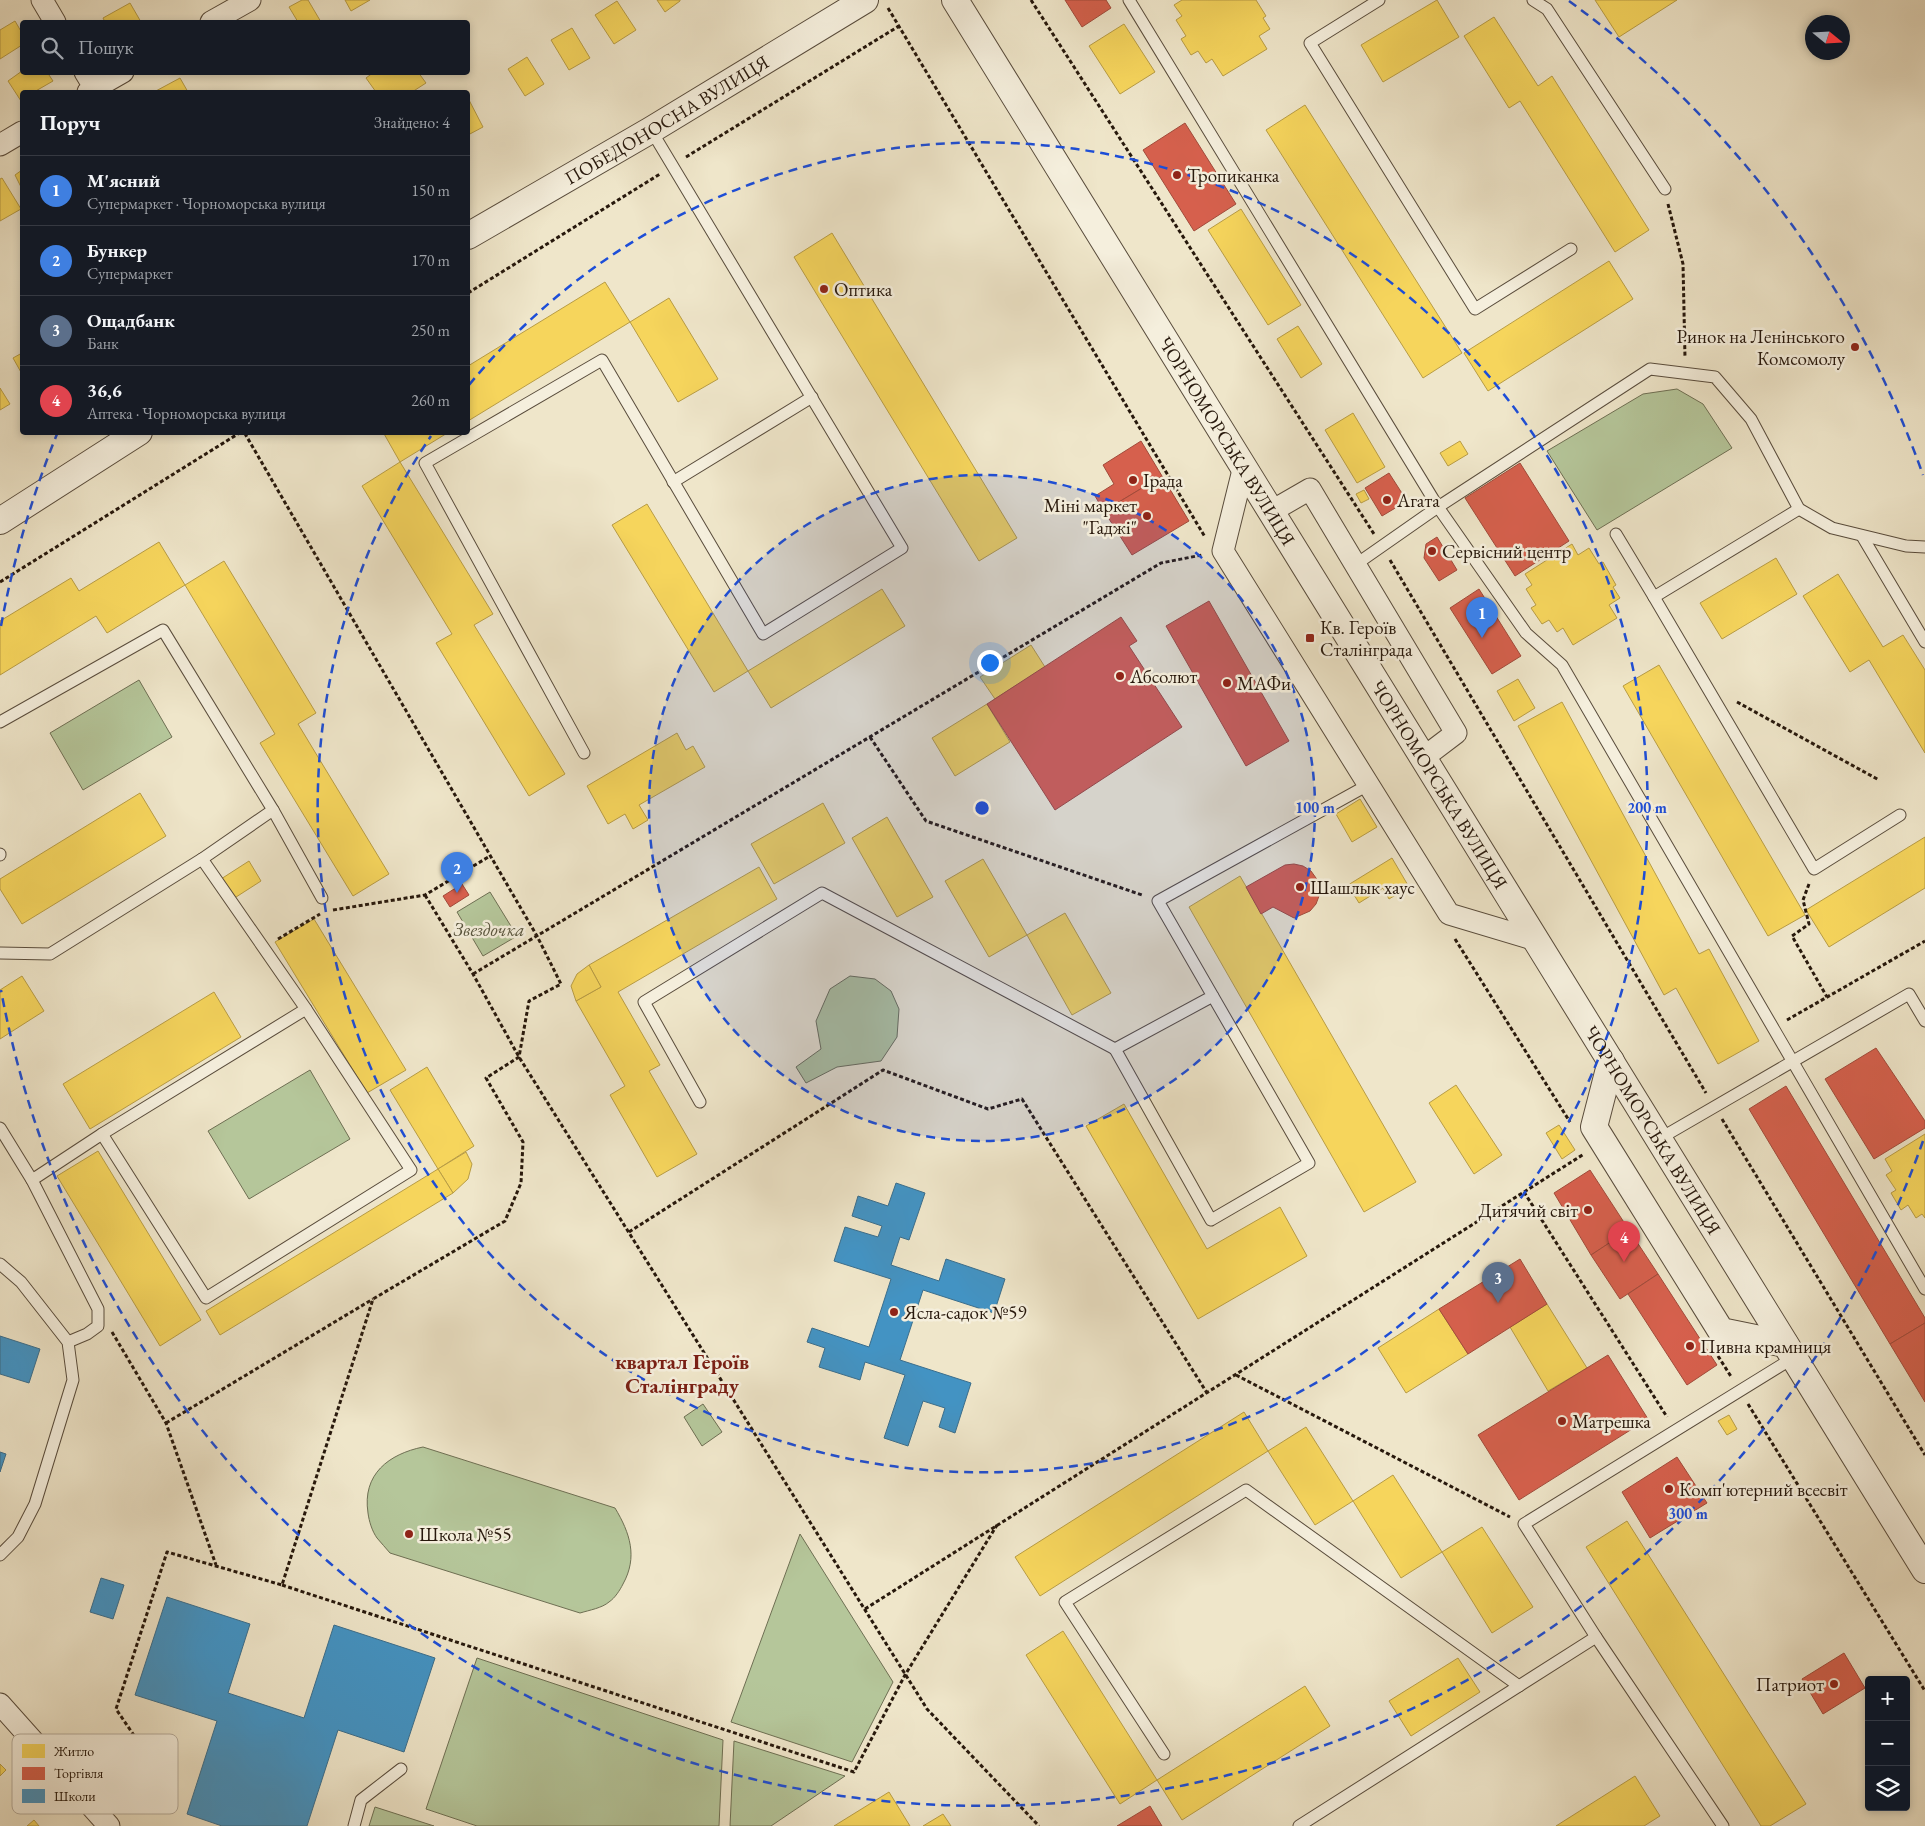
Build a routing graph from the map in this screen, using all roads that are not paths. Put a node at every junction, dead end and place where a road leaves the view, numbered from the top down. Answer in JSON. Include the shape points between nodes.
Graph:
{"nodes":[{"id":1,"x":42,"y":0,"type":"edge"},
{"id":2,"x":250,"y":0,"type":"edge"},
{"id":3,"x":865,"y":0,"type":"edge"},
{"id":4,"x":955,"y":0,"type":"edge"},
{"id":5,"x":1129,"y":0,"type":"edge"},
{"id":6,"x":1379,"y":0,"type":"edge"},
{"id":7,"x":1533,"y":0,"type":"edge"},
{"id":8,"x":55,"y":20,"type":"edge"},
{"id":9,"x":214,"y":20,"type":"edge"},
{"id":10,"x":116,"y":75,"type":"edge"},
{"id":11,"x":91,"y":86,"type":"edge"},
{"id":12,"x":651,"y":130,"type":"junction"},
{"id":13,"x":20,"y":133,"type":"edge"},
{"id":14,"x":0,"y":145,"type":"edge"},
{"id":15,"x":1665,"y":188,"type":"road end"},
{"id":16,"x":470,"y":235,"type":"edge"},
{"id":17,"x":1571,"y":249,"type":"dead end"},
{"id":18,"x":812,"y":398,"type":"junction"},
{"id":19,"x":134,"y":435,"type":"edge"},
{"id":20,"x":1244,"y":466,"type":"junction"},
{"id":21,"x":673,"y":482,"type":"junction"},
{"id":22,"x":1438,"y":506,"type":"junction"},
{"id":23,"x":1799,"y":509,"type":"junction"},
{"id":24,"x":1272,"y":511,"type":"junction"},
{"id":25,"x":0,"y":521,"type":"edge"},
{"id":26,"x":1616,"y":534,"type":"dead end"},
{"id":27,"x":1862,"y":536,"type":"junction"},
{"id":28,"x":1925,"y":547,"type":"edge"},
{"id":29,"x":1355,"y":565,"type":"junction"},
{"id":30,"x":1654,"y":597,"type":"junction"},
{"id":31,"x":1925,"y":642,"type":"edge"},
{"id":32,"x":0,"y":722,"type":"edge"},
{"id":33,"x":584,"y":753,"type":"dead end"},
{"id":34,"x":1423,"y":758,"type":"junction"},
{"id":35,"x":1368,"y":785,"type":"junction"},
{"id":36,"x":272,"y":810,"type":"junction"},
{"id":37,"x":1900,"y":815,"type":"dead end"},
{"id":38,"x":202,"y":859,"type":"junction"},
{"id":39,"x":322,"y":898,"type":"dead end"},
{"id":40,"x":1536,"y":940,"type":"junction"},
{"id":41,"x":0,"y":953,"type":"edge"},
{"id":42,"x":1213,"y":996,"type":"junction"},
{"id":43,"x":306,"y":1009,"type":"junction"},
{"id":44,"x":1925,"y":1021,"type":"edge"},
{"id":45,"x":1115,"y":1049,"type":"junction"},
{"id":46,"x":1611,"y":1061,"type":"junction"},
{"id":47,"x":1792,"y":1062,"type":"junction"},
{"id":48,"x":700,"y":1102,"type":"dead end"},
{"id":49,"x":0,"y":1128,"type":"edge"},
{"id":50,"x":102,"y":1134,"type":"junction"},
{"id":51,"x":1659,"y":1139,"type":"junction"},
{"id":52,"x":32,"y":1180,"type":"junction"},
{"id":53,"x":0,"y":1264,"type":"edge"},
{"id":54,"x":1925,"y":1290,"type":"edge"},
{"id":55,"x":68,"y":1342,"type":"junction"},
{"id":56,"x":1789,"y":1351,"type":"junction"},
{"id":57,"x":0,"y":1555,"type":"edge"},
{"id":58,"x":1925,"y":1570,"type":"edge"},
{"id":59,"x":1596,"y":1637,"type":"junction"},
{"id":60,"x":1519,"y":1686,"type":"junction"},
{"id":61,"x":0,"y":1704,"type":"edge"},
{"id":62,"x":27,"y":1734,"type":"edge"},
{"id":63,"x":1164,"y":1754,"type":"dead end"},
{"id":64,"x":401,"y":1769,"type":"dead end"},
{"id":65,"x":98,"y":1814,"type":"edge"},
{"id":66,"x":109,"y":1826,"type":"edge"},
{"id":67,"x":354,"y":1826,"type":"edge"},
{"id":68,"x":1299,"y":1826,"type":"edge"},
{"id":69,"x":1723,"y":1826,"type":"edge"}],
"edges":[{"from":1,"to":8,"type":"street"},
{"from":2,"to":9,"type":"street"},
{"from":3,"to":12,"type":"street","name":"ПОБЕДОНОСНА ВУЛИЦЯ"},
{"from":4,"to":20,"type":"street","name":"ЧОРНОМОРСЬКА ВУЛИЦЯ"},
{"from":5,"to":22,"type":"lane"},
{"from":6,"to":17,"type":"lane","via":[[1310,43],[1475,308]]},
{"from":7,"to":15,"type":"lane","via":[[1547,9]]},
{"from":10,"to":11,"type":"street"},
{"from":12,"to":16,"type":"street","name":"ПОБЕДОНОСНА ВУЛИЦЯ"},
{"from":12,"to":18,"type":"lane"},
{"from":13,"to":14,"type":"street"},
{"from":18,"to":21,"type":"lane"},
{"from":18,"to":21,"type":"lane","via":[[902,548],[763,634]]},
{"from":19,"to":25,"type":"street"},
{"from":20,"to":24,"type":"street","name":"ЧОРНОМОРСЬКА ВУЛИЦЯ"},
{"from":20,"to":35,"type":"street","via":[[1223,551]]},
{"from":21,"to":33,"type":"lane","via":[[602,360],[425,463]]},
{"from":22,"to":23,"type":"lane","via":[[1650,369],[1715,377],[1752,419]]},
{"from":22,"to":29,"type":"lane"},
{"from":22,"to":47,"type":"lane","via":[[1526,633],[1562,665]]},
{"from":23,"to":27,"type":"lane","via":[[1832,528]]},
{"from":23,"to":30,"type":"lane"},
{"from":24,"to":29,"type":"street","via":[[1310,489]]},
{"from":24,"to":34,"type":"street","name":"ЧОРНОМОРСЬКА ВУЛИЦЯ"},
{"from":26,"to":30,"type":"lane"},
{"from":27,"to":28,"type":"lane"},
{"from":27,"to":31,"type":"lane"},
{"from":29,"to":34,"type":"street","via":[[1456,734]]},
{"from":30,"to":37,"type":"lane","via":[[1814,869]]},
{"from":32,"to":36,"type":"lane","via":[[163,630]]},
{"from":34,"to":40,"type":"street","name":"ЧОРНОМОРСЬКА ВУЛИЦЯ"},
{"from":35,"to":40,"type":"street","via":[[1449,914]]},
{"from":35,"to":42,"type":"lane","via":[[1158,901]]},
{"from":36,"to":38,"type":"lane"},
{"from":36,"to":39,"type":"lane"},
{"from":38,"to":41,"type":"lane","via":[[50,954]]},
{"from":38,"to":43,"type":"lane"},
{"from":40,"to":46,"type":"street","name":"ЧОРНОМОРСЬКА ВУЛИЦЯ"},
{"from":42,"to":45,"type":"lane"},
{"from":42,"to":45,"type":"lane","via":[[1309,1163],[1211,1220]]},
{"from":43,"to":50,"type":"lane"},
{"from":43,"to":50,"type":"lane","via":[[411,1170],[206,1298]]},
{"from":44,"to":47,"type":"lane","via":[[1909,994]]},
{"from":45,"to":48,"type":"lane","via":[[822,893],[644,1002]]},
{"from":46,"to":51,"type":"street","name":"ЧОРНОМОРСЬКА ВУЛИЦЯ"},
{"from":46,"to":56,"type":"street","via":[[1594,1128],[1720,1331]]},
{"from":47,"to":51,"type":"lane"},
{"from":47,"to":54,"type":"lane"},
{"from":49,"to":52,"type":"lane"},
{"from":50,"to":52,"type":"lane"},
{"from":51,"to":56,"type":"street","name":"ЧОРНОМОРСЬКА ВУЛИЦЯ"},
{"from":52,"to":55,"type":"lane","via":[[98,1309],[98,1326]]},
{"from":53,"to":55,"type":"lane","via":[[21,1282]]},
{"from":55,"to":57,"type":"lane","via":[[73,1380],[35,1504],[18,1537]]},
{"from":56,"to":58,"type":"street","name":"ЧОРНОМОРСЬКА ВУЛИЦЯ"},
{"from":56,"to":59,"type":"lane","via":[[1676,1431],[1524,1524]]},
{"from":59,"to":60,"type":"lane"},
{"from":59,"to":69,"type":"lane"},
{"from":60,"to":63,"type":"lane","via":[[1246,1490],[1065,1602]]},
{"from":60,"to":68,"type":"lane"},
{"from":61,"to":62,"type":"street"},
{"from":64,"to":67,"type":"lane","via":[[361,1800]]},
{"from":65,"to":66,"type":"street"}]}
